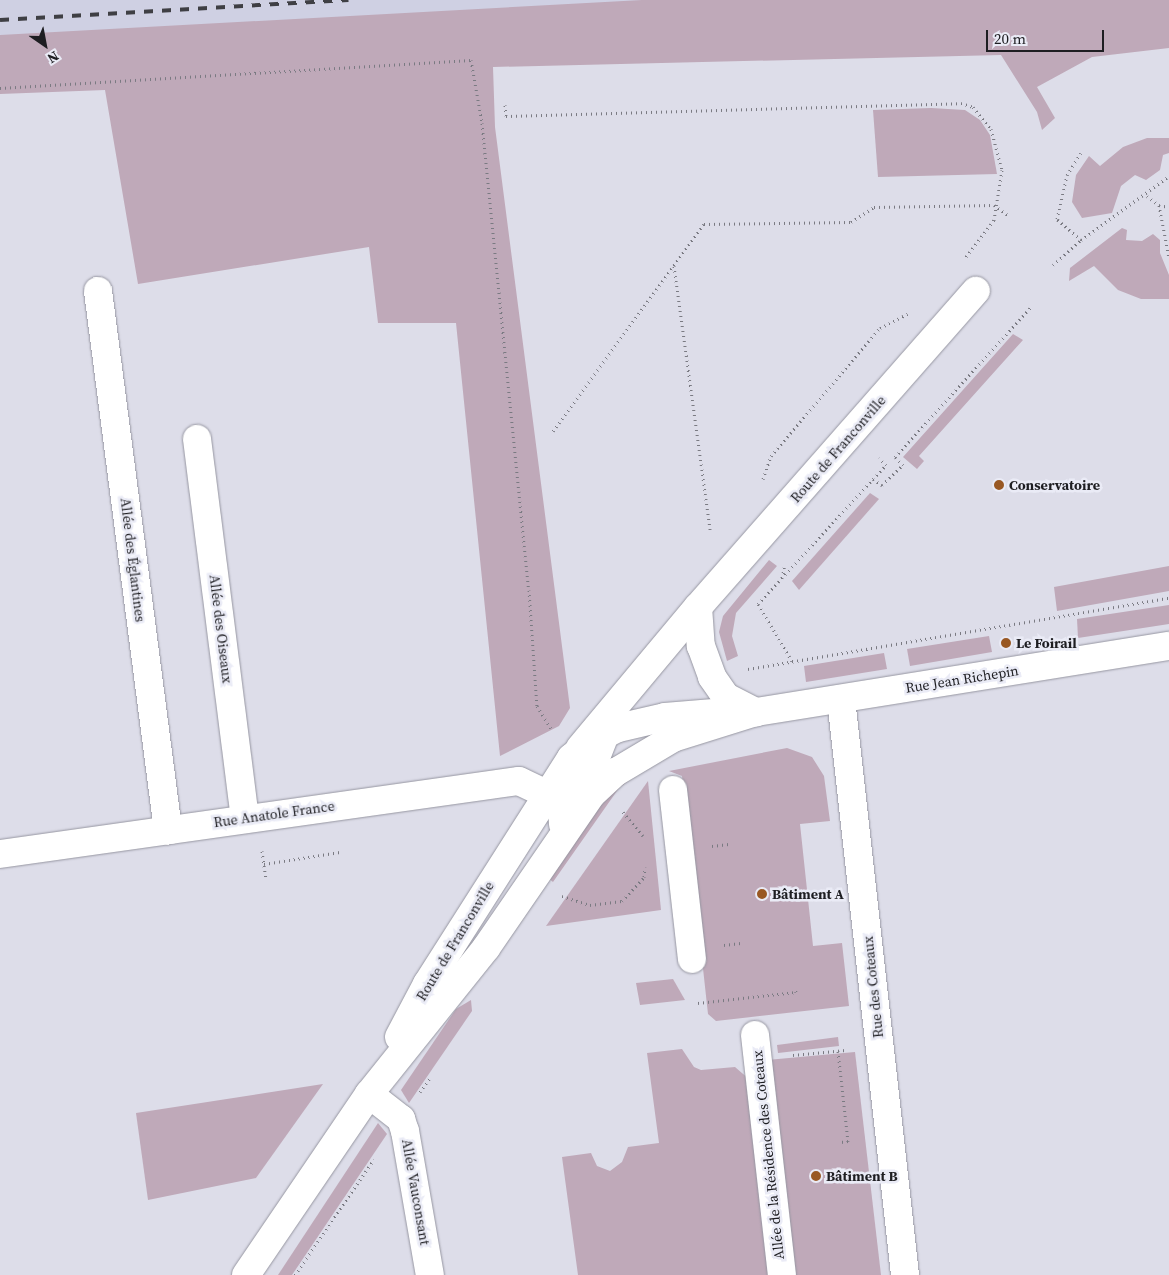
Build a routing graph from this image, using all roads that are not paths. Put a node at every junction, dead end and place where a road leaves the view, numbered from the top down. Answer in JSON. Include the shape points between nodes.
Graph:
{"nodes":[{"id":1,"x":98,"y":291,"type":"dead end"},
{"id":2,"x":976,"y":291,"type":"dead end"},
{"id":3,"x":197,"y":438,"type":"dead end"},
{"id":4,"x":698,"y":607,"type":"junction"},
{"id":5,"x":1169,"y":646,"type":"edge"},
{"id":6,"x":841,"y":699,"type":"junction"},
{"id":7,"x":756,"y":712,"type":"junction"},
{"id":8,"x":617,"y":722,"type":"junction"},
{"id":9,"x":655,"y":748,"type":"junction"},
{"id":10,"x":574,"y":755,"type":"joint"},
{"id":11,"x":616,"y":772,"type":"joint"},
{"id":12,"x":673,"y":790,"type":"dead end"},
{"id":13,"x":557,"y":813,"type":"junction"},
{"id":14,"x":246,"y":818,"type":"junction"},
{"id":15,"x":168,"y":830,"type":"junction"},
{"id":16,"x":0,"y":854,"type":"edge"},
{"id":17,"x":692,"y":959,"type":"dead end"},
{"id":18,"x":756,"y":1047,"type":"road end"},
{"id":19,"x":369,"y":1094,"type":"junction"},
{"id":20,"x":246,"y":1275,"type":"edge"},
{"id":21,"x":430,"y":1275,"type":"edge"},
{"id":22,"x":782,"y":1275,"type":"edge"},
{"id":23,"x":905,"y":1275,"type":"edge"}],
"edges":[{"from":1,"to":15,"type":"street","name":"Allée des Églantines"},
{"from":2,"to":4,"type":"street","name":"Route de Franconville"},
{"from":3,"to":14,"type":"street","name":"Allée des Oiseaux"},
{"from":4,"to":7,"type":"street","via":[[701,646],[712,676],[726,697]]},
{"from":4,"to":8,"type":"street","name":"Route de Franconville","via":[[631,687],[628,703]]},
{"from":5,"to":6,"type":"street","name":"Rue Jean Richepin"},
{"from":6,"to":7,"type":"street","name":"Rue Jean Richepin"},
{"from":6,"to":23,"type":"street","name":"Rue des Coteaux"},
{"from":7,"to":8,"type":"street","name":"Rue Jean Richepin","via":[[695,713]]},
{"from":7,"to":9,"type":"street","name":"Rue Jean Richepin","via":[[716,722]]},
{"from":8,"to":9,"type":"street","name":"Route de Franconville"},
{"from":8,"to":10,"type":"street","name":"Rue Jean Richepin"},
{"from":8,"to":13,"type":"street","name":"Route de Franconville","via":[[593,765]]},
{"from":9,"to":11,"type":"street","name":"Rue Jean Richepin"},
{"from":10,"to":13,"type":"street","name":"Route de Franconville"},
{"from":11,"to":13,"type":"street","name":"Route de Franconville","via":[[592,794]]},
{"from":12,"to":17,"type":"street"},
{"from":13,"to":14,"type":"street","name":"Rue Anatole France","via":[[511,782]]},
{"from":13,"to":19,"type":"street","name":"Route de Franconville","via":[[427,984]]},
{"from":13,"to":19,"type":"street","name":"Route de Franconville","via":[[486,948]]},
{"from":14,"to":15,"type":"street","name":"Rue Anatole France"},
{"from":15,"to":16,"type":"street","name":"Rue Anatole France"},
{"from":18,"to":22,"type":"street","name":"Allée de la Résidence des Coteaux"},
{"from":19,"to":20,"type":"street","name":"Route de Franconville"},
{"from":19,"to":21,"type":"street","name":"Allée Vauconsant","via":[[400,1120],[405,1131]]}]}
